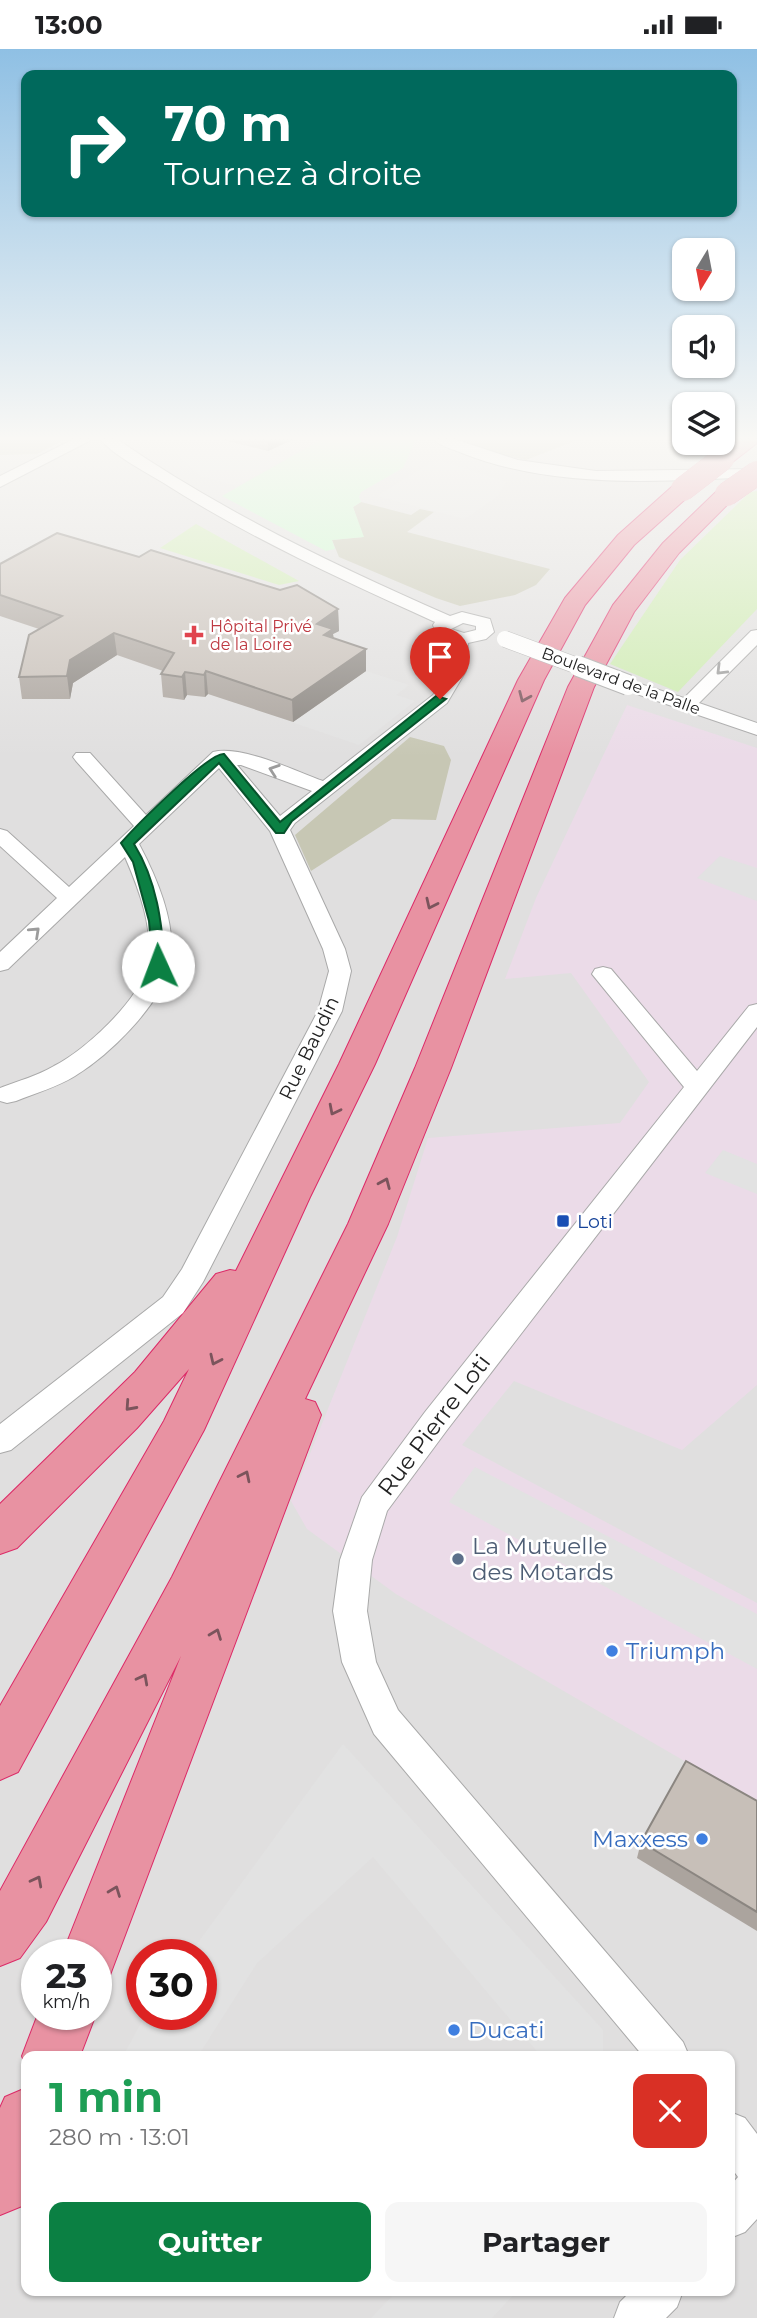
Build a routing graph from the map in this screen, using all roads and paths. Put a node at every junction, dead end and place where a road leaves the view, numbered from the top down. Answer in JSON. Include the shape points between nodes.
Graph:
{"nodes":[{"id":1,"x":282,"y":545,"type":"edge"},
{"id":2,"x":622,"y":545,"type":"edge"},
{"id":3,"x":674,"y":545,"type":"edge"},
{"id":4,"x":453,"y":630,"type":"junction"},
{"id":5,"x":757,"y":635,"type":"edge"},
{"id":6,"x":686,"y":706,"type":"junction"},
{"id":7,"x":757,"y":729,"type":"edge"},
{"id":8,"x":220,"y":756,"type":"junction"},
{"id":9,"x":83,"y":757,"type":"dead end"},
{"id":10,"x":326,"y":789,"type":"junction"},
{"id":11,"x":145,"y":826,"type":"junction"},
{"id":12,"x":280,"y":830,"type":"junction"},
{"id":13,"x":0,"y":835,"type":"edge"},
{"id":14,"x":128,"y":843,"type":"junction"},
{"id":15,"x":70,"y":899,"type":"junction"},
{"id":16,"x":0,"y":964,"type":"edge"},
{"id":17,"x":603,"y":974,"type":"dead end"},
{"id":18,"x":757,"y":1011,"type":"edge"},
{"id":19,"x":697,"y":1087,"type":"junction"},
{"id":20,"x":7,"y":1095,"type":"dead end"},
{"id":21,"x":290,"y":1197,"type":"junction"},
{"id":22,"x":368,"y":1224,"type":"junction"},
{"id":23,"x":0,"y":1441,"type":"edge"},
{"id":24,"x":0,"y":1534,"type":"edge"},
{"id":25,"x":0,"y":1755,"type":"edge"},
{"id":26,"x":0,"y":1938,"type":"edge"},
{"id":27,"x":96,"y":1939,"type":"edge"},
{"id":28,"x":61,"y":2030,"type":"edge"},
{"id":29,"x":53,"y":2051,"type":"edge"},
{"id":30,"x":665,"y":2051,"type":"edge"},
{"id":31,"x":21,"y":2131,"type":"edge"},
{"id":32,"x":735,"y":2139,"type":"edge"},
{"id":33,"x":757,"y":2167,"type":"edge"},
{"id":34,"x":0,"y":2184,"type":"edge"},
{"id":35,"x":757,"y":2187,"type":"edge"},
{"id":36,"x":735,"y":2211,"type":"edge"},
{"id":37,"x":656,"y":2296,"type":"edge"},
{"id":38,"x":636,"y":2318,"type":"edge"}],
"edges":[{"from":1,"to":4,"type":"street","name":"Boulevard de la Palle"},
{"from":2,"to":21,"type":"highway","one_way":true,"bridge":true,"via":[[574,603],[531,680],[358,1064]]},
{"from":22,"to":3,"type":"highway","one_way":true,"via":[[581,687],[622,610]]},
{"from":4,"to":6,"type":"street","name":"Boulevard de la Palle","bridge":true,"via":[[472,618],[484,623],[485,632]]},
{"from":4,"to":10,"type":"street","via":[[460,663],[457,676],[440,699]]},
{"from":5,"to":6,"type":"street","one_way":true},
{"from":6,"to":7,"type":"street","name":"Boulevard de la Palle"},
{"from":10,"to":8,"type":"street","one_way":true,"via":[[245,760]]},
{"from":8,"to":11,"type":"street"},
{"from":8,"to":12,"type":"street","name":"Rue Baudin"},
{"from":9,"to":11,"type":"street"},
{"from":10,"to":12,"type":"street"},
{"from":11,"to":14,"type":"street"},
{"from":12,"to":23,"type":"street","name":"Rue Baudin","via":[[334,949],[340,971],[330,1011],[193,1275],[173,1305]]},
{"from":13,"to":15,"type":"street"},
{"from":14,"to":15,"type":"street"},
{"from":14,"to":20,"type":"street","via":[[139,862],[158,936],[158,966],[148,990],[115,1030],[67,1070]]},
{"from":16,"to":15,"type":"street","one_way":true},
{"from":17,"to":19,"type":"street"},
{"from":18,"to":19,"type":"street","name":"Rue Pierre Loti"},
{"from":19,"to":30,"type":"street","name":"Rue Pierre Loti","via":[[373,1506],[356,1560],[350,1611],[359,1662],[386,1722]]},
{"from":21,"to":24,"type":"highway","one_way":true,"via":[[206,1321],[122,1415]]},
{"from":21,"to":25,"type":"highway","one_way":true,"via":[[182,1430]]},
{"from":26,"to":22,"type":"highway","one_way":true,"via":[[26,1902],[182,1604]]},
{"from":27,"to":22,"type":"highway","one_way":true,"via":[[269,1498]]},
{"from":28,"to":29,"type":"highway"},
{"from":31,"to":34,"type":"highway"},
{"from":32,"to":33,"type":"street"},
{"from":35,"to":36,"type":"street"},
{"from":37,"to":38,"type":"street"}]}
